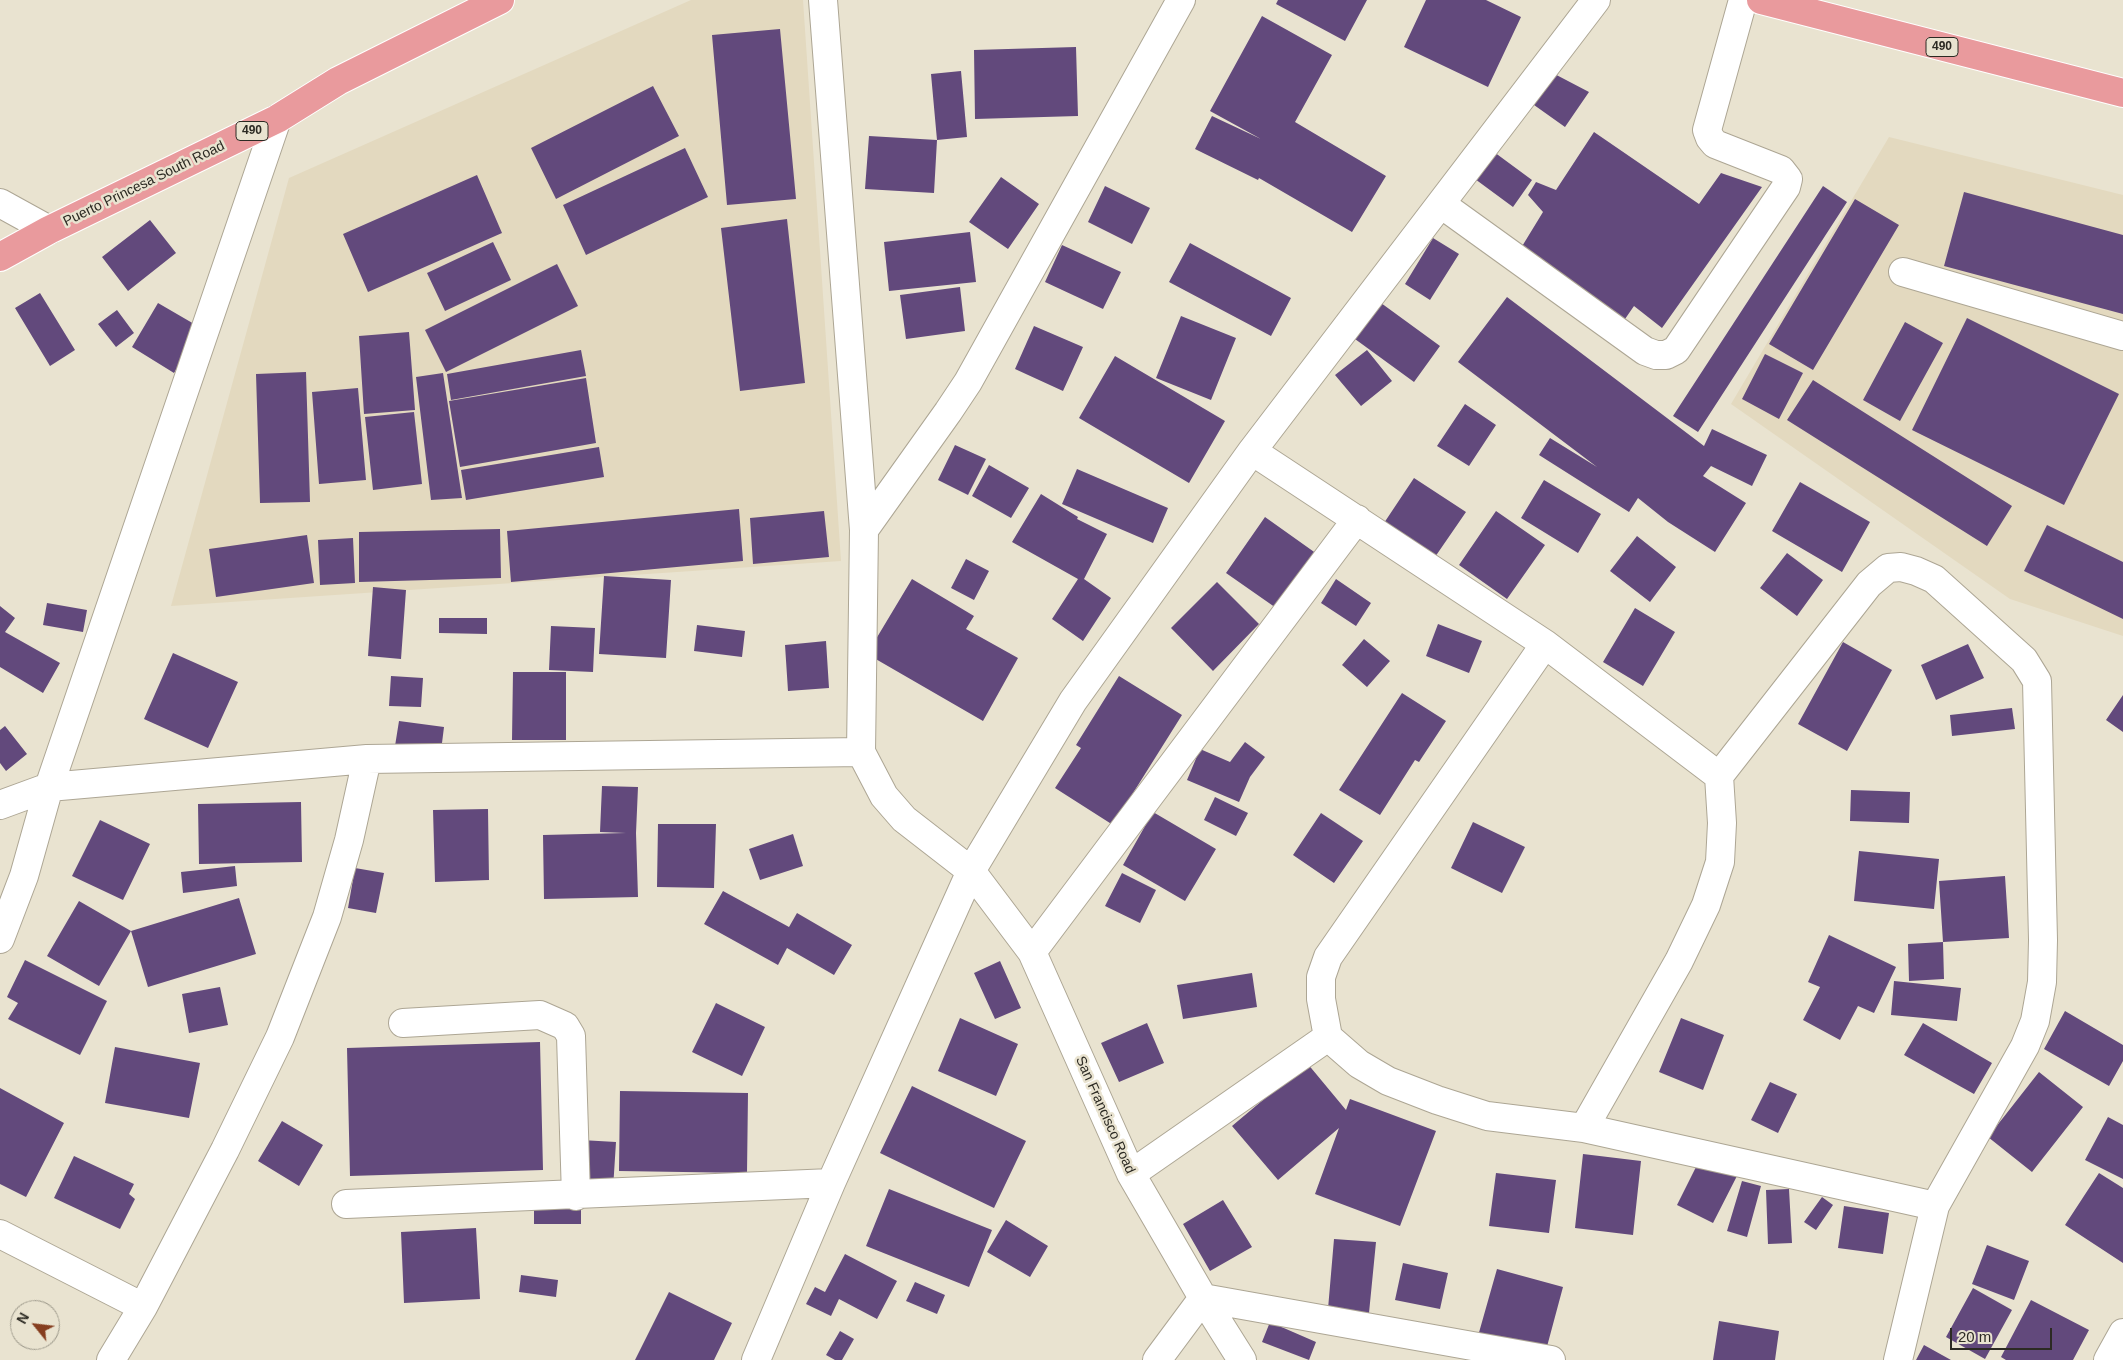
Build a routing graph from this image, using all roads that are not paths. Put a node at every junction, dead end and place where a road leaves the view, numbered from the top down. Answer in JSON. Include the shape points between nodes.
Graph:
{"nodes":[{"id":1,"x":500,"y":0,"type":"edge"},
{"id":2,"x":823,"y":0,"type":"edge"},
{"id":3,"x":1181,"y":0,"type":"edge"},
{"id":4,"x":1596,"y":0,"type":"edge"},
{"id":5,"x":1743,"y":0,"type":"edge"},
{"id":6,"x":1761,"y":0,"type":"edge"},
{"id":7,"x":2123,"y":93,"type":"edge"},
{"id":8,"x":277,"y":119,"type":"junction"},
{"id":9,"x":0,"y":203,"type":"edge"},
{"id":10,"x":1441,"y":204,"type":"junction"},
{"id":11,"x":50,"y":230,"type":"junction"},
{"id":12,"x":0,"y":257,"type":"edge"},
{"id":13,"x":1903,"y":272,"type":"dead end"},
{"id":14,"x":2123,"y":336,"type":"edge"},
{"id":15,"x":1252,"y":451,"type":"junction"},
{"id":16,"x":1357,"y":520,"type":"junction"},
{"id":17,"x":864,"y":530,"type":"junction"},
{"id":18,"x":1545,"y":644,"type":"junction"},
{"id":19,"x":861,"y":752,"type":"junction"},
{"id":20,"x":367,"y":759,"type":"junction"},
{"id":21,"x":1719,"y":776,"type":"junction"},
{"id":22,"x":50,"y":787,"type":"junction"},
{"id":23,"x":0,"y":805,"type":"edge"},
{"id":24,"x":971,"y":871,"type":"junction"},
{"id":25,"x":0,"y":939,"type":"edge"},
{"id":26,"x":1032,"y":952,"type":"junction"},
{"id":27,"x":403,"y":1022,"type":"dead end"},
{"id":28,"x":1328,"y":1037,"type":"junction"},
{"id":29,"x":1584,"y":1128,"type":"junction"},
{"id":30,"x":1131,"y":1174,"type":"junction"},
{"id":31,"x":831,"y":1183,"type":"junction"},
{"id":32,"x":576,"y":1196,"type":"junction"},
{"id":33,"x":346,"y":1204,"type":"dead end"},
{"id":34,"x":1935,"y":1206,"type":"junction"},
{"id":35,"x":0,"y":1234,"type":"edge"},
{"id":36,"x":1203,"y":1298,"type":"junction"},
{"id":37,"x":143,"y":1306,"type":"junction"},
{"id":38,"x":2123,"y":1333,"type":"edge"},
{"id":39,"x":111,"y":1360,"type":"edge"},
{"id":40,"x":756,"y":1360,"type":"edge"},
{"id":41,"x":1157,"y":1360,"type":"edge"},
{"id":42,"x":1242,"y":1360,"type":"edge"},
{"id":43,"x":1551,"y":1360,"type":"edge"},
{"id":44,"x":1898,"y":1360,"type":"edge"},
{"id":45,"x":2108,"y":1360,"type":"edge"}],
"edges":[{"from":1,"to":8,"type":"main road","name":"Puerto Princesa South Road","number":"490","via":[[338,81]]},
{"from":2,"to":17,"type":"street"},
{"from":3,"to":17,"type":"street","via":[[968,382]]},
{"from":4,"to":10,"type":"street"},
{"from":5,"to":10,"type":"street","via":[[1707,130],[1715,144],[1781,170],[1788,179],[1786,187],[1676,350],[1656,356],[1646,352]]},
{"from":6,"to":7,"type":"main road","number":"490"},
{"from":8,"to":11,"type":"main road","name":"Puerto Princesa South Road","number":"490"},
{"from":8,"to":22,"type":"street"},
{"from":9,"to":11,"type":"street"},
{"from":10,"to":15,"type":"street"},
{"from":11,"to":12,"type":"main road","name":"Puerto Princesa South Road","number":"490"},
{"from":13,"to":14,"type":"street"},
{"from":15,"to":16,"type":"street"},
{"from":15,"to":24,"type":"street","via":[[1073,701]]},
{"from":16,"to":18,"type":"street"},
{"from":16,"to":26,"type":"street"},
{"from":17,"to":19,"type":"street"},
{"from":18,"to":21,"type":"street"},
{"from":18,"to":28,"type":"street","via":[[1328,957],[1321,978],[1320,999]]},
{"from":19,"to":20,"type":"street"},
{"from":19,"to":24,"type":"street","name":"San Francisco Road","via":[[884,796],[904,819]]},
{"from":20,"to":22,"type":"street"},
{"from":20,"to":37,"type":"street","via":[[327,917],[280,1037]]},
{"from":21,"to":29,"type":"street","via":[[1720,862],[1706,905],[1679,961]]},
{"from":21,"to":34,"type":"street","via":[[1868,584],[1888,568],[1901,567],[1934,579],[2024,660],[2037,681],[2044,940],[2042,982],[2035,1021],[2025,1046]]},
{"from":22,"to":23,"type":"street"},
{"from":22,"to":25,"type":"street","via":[[24,876]]},
{"from":24,"to":26,"type":"street","name":"San Francisco Road"},
{"from":24,"to":31,"type":"street"},
{"from":26,"to":30,"type":"street","name":"San Francisco Road"},
{"from":27,"to":32,"type":"street","via":[[540,1015],[565,1026],[571,1036]]},
{"from":28,"to":29,"type":"street","via":[[1359,1064],[1437,1100],[1487,1116]]},
{"from":28,"to":30,"type":"street"},
{"from":29,"to":34,"type":"street"},
{"from":30,"to":36,"type":"street","name":"San Francisco Road"},
{"from":31,"to":32,"type":"street"},
{"from":31,"to":40,"type":"street"},
{"from":32,"to":33,"type":"street"},
{"from":34,"to":44,"type":"street"},
{"from":35,"to":37,"type":"street"},
{"from":36,"to":41,"type":"street"},
{"from":36,"to":42,"type":"street","name":"San Francisco Road"},
{"from":36,"to":43,"type":"street"},
{"from":37,"to":39,"type":"street"},
{"from":38,"to":45,"type":"street"}]}
